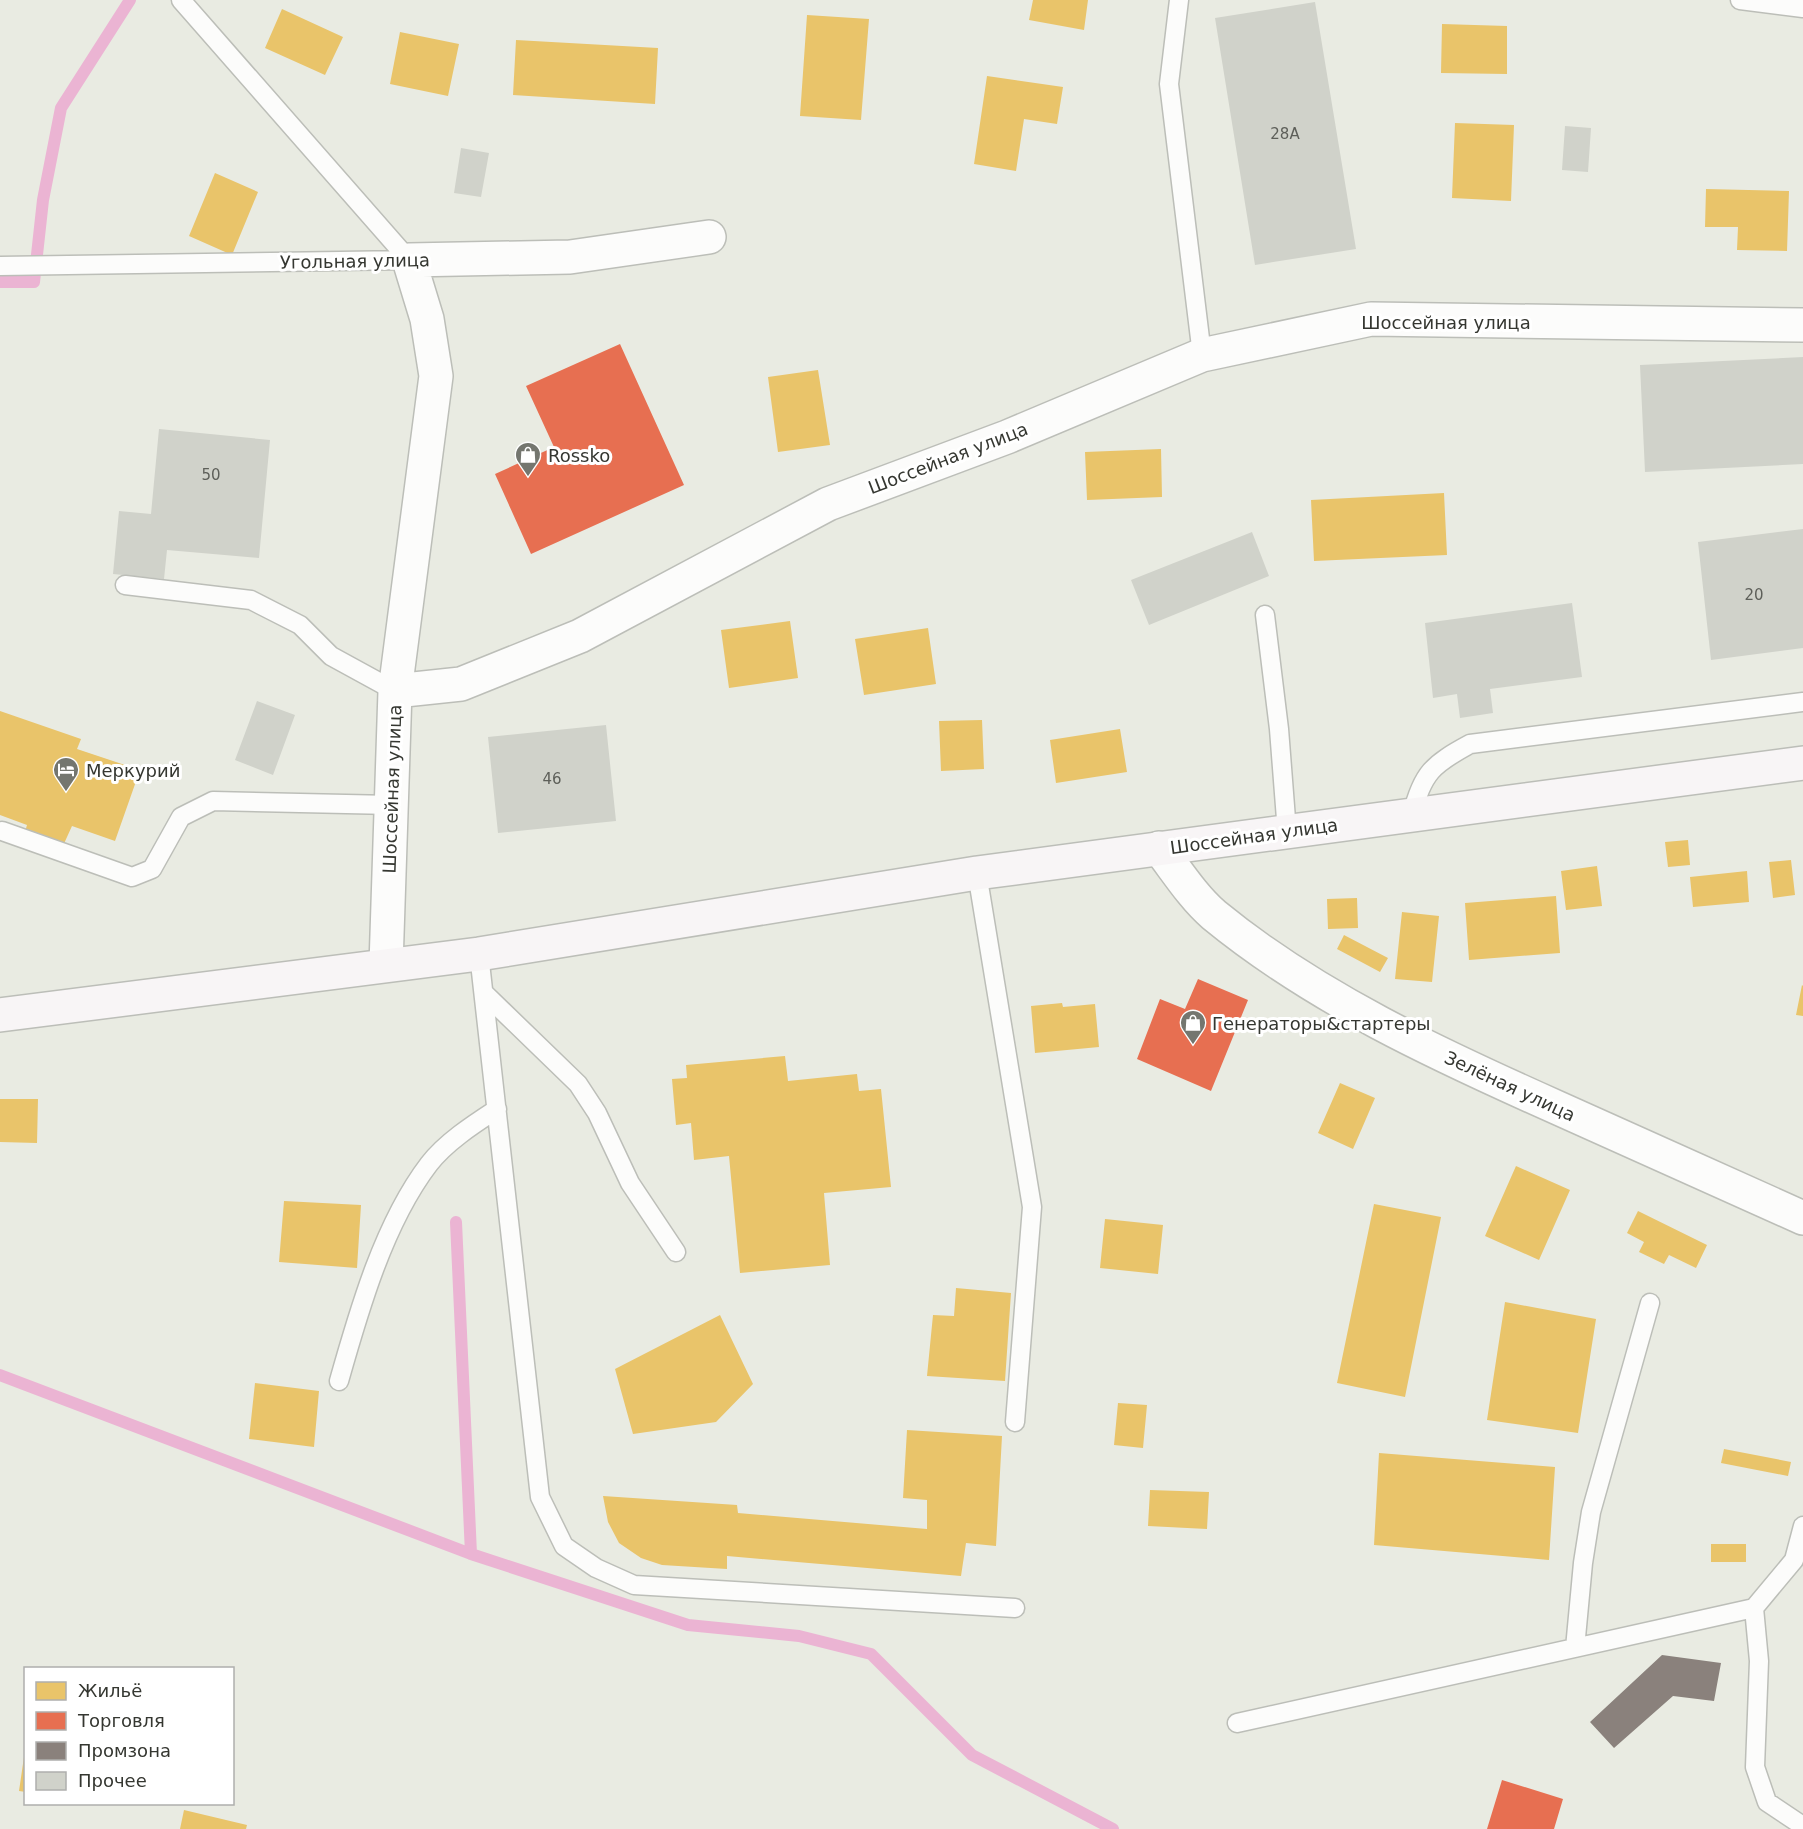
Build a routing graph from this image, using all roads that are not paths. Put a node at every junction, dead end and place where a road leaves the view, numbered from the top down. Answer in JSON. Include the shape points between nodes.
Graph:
{"nodes":[{"id":1,"x":182,"y":0,"type":"edge"},
{"id":2,"x":1179,"y":0,"type":"edge"},
{"id":3,"x":1740,"y":0,"type":"edge"},
{"id":4,"x":1803,"y":8,"type":"edge"},
{"id":5,"x":709,"y":237,"type":"dead end"},
{"id":6,"x":409,"y":260,"type":"junction"},
{"id":7,"x":5,"y":266,"type":"edge"},
{"id":8,"x":1803,"y":325,"type":"edge"},
{"id":9,"x":1202,"y":355,"type":"junction"},
{"id":10,"x":125,"y":585,"type":"dead end"},
{"id":11,"x":1265,"y":615,"type":"dead end"},
{"id":12,"x":395,"y":691,"type":"junction"},
{"id":13,"x":1803,"y":702,"type":"edge"},
{"id":14,"x":1803,"y":762,"type":"edge"},
{"id":15,"x":392,"y":805,"type":"junction"},
{"id":16,"x":1412,"y":815,"type":"junction"},
{"id":17,"x":2,"y":831,"type":"dead end"},
{"id":18,"x":1287,"y":832,"type":"junction"},
{"id":19,"x":1158,"y":849,"type":"junction"},
{"id":20,"x":977,"y":873,"type":"junction"},
{"id":21,"x":479,"y":954,"type":"junction"},
{"id":22,"x":386,"y":965,"type":"junction"},
{"id":23,"x":484,"y":993,"type":"junction"},
{"id":24,"x":0,"y":1015,"type":"edge"},
{"id":25,"x":497,"y":1109,"type":"junction"},
{"id":26,"x":1803,"y":1218,"type":"edge"},
{"id":27,"x":676,"y":1252,"type":"dead end"},
{"id":28,"x":1650,"y":1303,"type":"dead end"},
{"id":29,"x":339,"y":1381,"type":"dead end"},
{"id":30,"x":1015,"y":1422,"type":"dead end"},
{"id":31,"x":1803,"y":1526,"type":"edge"},
{"id":32,"x":1015,"y":1608,"type":"dead end"},
{"id":33,"x":1754,"y":1608,"type":"junction"},
{"id":34,"x":1575,"y":1648,"type":"junction"},
{"id":35,"x":1237,"y":1723,"type":"dead end"},
{"id":36,"x":1803,"y":1826,"type":"edge"}],
"edges":[{"from":1,"to":6,"type":"lane"},
{"from":2,"to":9,"type":"lane","via":[[1169,84]]},
{"from":3,"to":4,"type":"lane"},
{"from":5,"to":6,"type":"street","name":"Угольная улица","via":[[570,257]]},
{"from":6,"to":7,"type":"lane","name":"Угольная улица"},
{"from":6,"to":12,"type":"street","via":[[427,319],[436,376]]},
{"from":8,"to":9,"type":"street","name":"Шоссейная улица","via":[[1371,319]]},
{"from":9,"to":12,"type":"street","name":"Шоссейная улица","via":[[1007,437],[828,504],[580,636],[461,684]]},
{"from":10,"to":12,"type":"lane","via":[[251,600],[300,625],[331,656]]},
{"from":11,"to":18,"type":"lane"},
{"from":12,"to":15,"type":"street","name":"Шоссейная улица"},
{"from":13,"to":16,"type":"lane","via":[[1470,744],[1437,762],[1418,790]]},
{"from":14,"to":16,"type":"main road","name":"Шоссейная улица"},
{"from":15,"to":17,"type":"lane","via":[[213,801],[180,817],[152,869],[132,877]]},
{"from":15,"to":22,"type":"street","name":"Шоссейная улица"},
{"from":16,"to":18,"type":"main road","name":"Шоссейная улица"},
{"from":18,"to":19,"type":"main road","name":"Шоссейная улица"},
{"from":19,"to":20,"type":"main road","name":"Шоссейная улица"},
{"from":19,"to":26,"type":"street","name":"Зелёная улица","via":[[1212,913],[1343,1002],[1425,1046]]},
{"from":20,"to":21,"type":"main road","name":"Шоссейная улица"},
{"from":20,"to":30,"type":"lane","via":[[1032,1207]]},
{"from":21,"to":22,"type":"main road","name":"Шоссейная улица"},
{"from":21,"to":23,"type":"lane"},
{"from":22,"to":24,"type":"main road","name":"Шоссейная улица"},
{"from":23,"to":25,"type":"lane"},
{"from":23,"to":27,"type":"lane","via":[[578,1084],[597,1113],[630,1183]]},
{"from":25,"to":29,"type":"lane","via":[[430,1162],[408,1195],[365,1292]]},
{"from":25,"to":32,"type":"lane","via":[[540,1497],[564,1546],[596,1568],[634,1585]]},
{"from":28,"to":34,"type":"lane","via":[[1592,1512]]},
{"from":31,"to":33,"type":"lane","via":[[1794,1560]]},
{"from":33,"to":34,"type":"lane"},
{"from":33,"to":36,"type":"lane","via":[[1759,1661],[1755,1767],[1767,1802]]},
{"from":34,"to":35,"type":"lane"}]}
